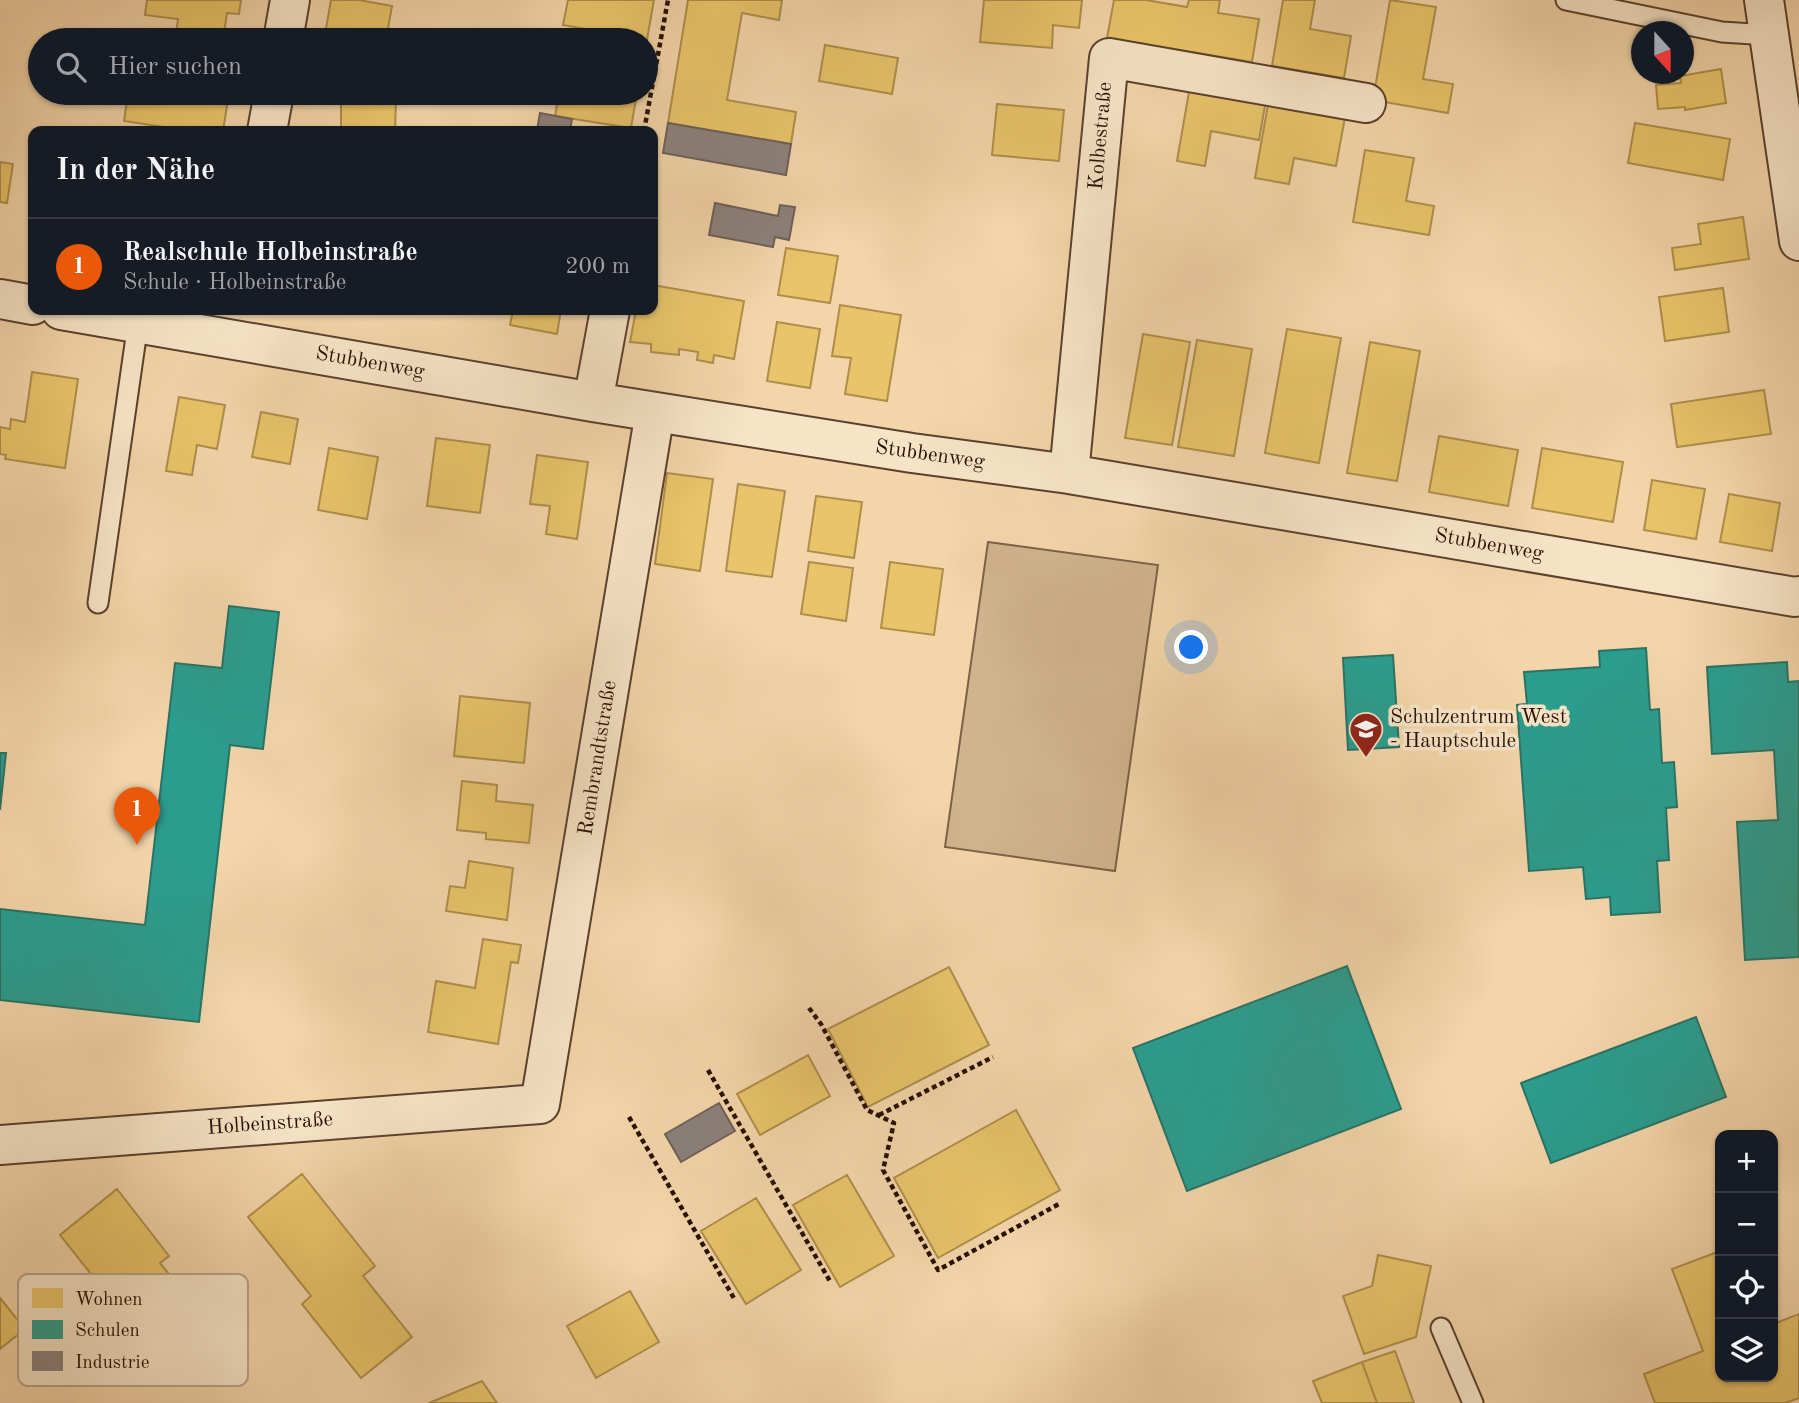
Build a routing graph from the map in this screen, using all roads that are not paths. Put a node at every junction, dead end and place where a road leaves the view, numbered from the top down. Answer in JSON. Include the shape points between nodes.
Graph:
{"nodes":[{"id":1,"x":290,"y":0,"type":"edge"},
{"id":2,"x":1566,"y":0,"type":"edge"},
{"id":3,"x":1766,"y":18,"type":"edge"},
{"id":4,"x":285,"y":28,"type":"edge"},
{"id":5,"x":1366,"y":103,"type":"dead end"},
{"id":6,"x":272,"y":105,"type":"edge"},
{"id":7,"x":268,"y":126,"type":"edge"},
{"id":8,"x":1799,"y":241,"type":"edge"},
{"id":9,"x":0,"y":299,"type":"edge"},
{"id":10,"x":28,"y":304,"type":"edge"},
{"id":11,"x":91,"y":315,"type":"edge"},
{"id":12,"x":609,"y":315,"type":"edge"},
{"id":13,"x":138,"y":323,"type":"junction"},
{"id":14,"x":233,"y":324,"type":"edge"},
{"id":15,"x":593,"y":402,"type":"junction"},
{"id":16,"x":656,"y":412,"type":"junction"},
{"id":17,"x":1069,"y":474,"type":"junction"},
{"id":18,"x":1799,"y":596,"type":"edge"},
{"id":19,"x":99,"y":603,"type":"dead end"},
{"id":20,"x":540,"y":1104,"type":"joint"},
{"id":21,"x":0,"y":1145,"type":"edge"},
{"id":22,"x":1441,"y":1328,"type":"dead end"},
{"id":23,"x":1473,"y":1403,"type":"edge"}],
"edges":[{"from":1,"to":4,"type":"street"},
{"from":2,"to":3,"type":"lane","via":[[1722,32]]},
{"from":3,"to":8,"type":"street"},
{"from":5,"to":17,"type":"street","name":"Kolbestraße","via":[[1108,58]]},
{"from":6,"to":7,"type":"street"},
{"from":9,"to":10,"type":"street"},
{"from":11,"to":13,"type":"street","name":"Stubbenweg"},
{"from":12,"to":15,"type":"street"},
{"from":13,"to":14,"type":"street","name":"Stubbenweg"},
{"from":13,"to":19,"type":"lane"},
{"from":14,"to":15,"type":"street","name":"Stubbenweg"},
{"from":15,"to":16,"type":"street","name":"Stubbenweg"},
{"from":16,"to":17,"type":"street","name":"Stubbenweg"},
{"from":16,"to":20,"type":"street","name":"Rembrandtstraße"},
{"from":17,"to":18,"type":"street","name":"Stubbenweg"},
{"from":20,"to":21,"type":"street","name":"Holbeinstraße"},
{"from":22,"to":23,"type":"lane"}]}
